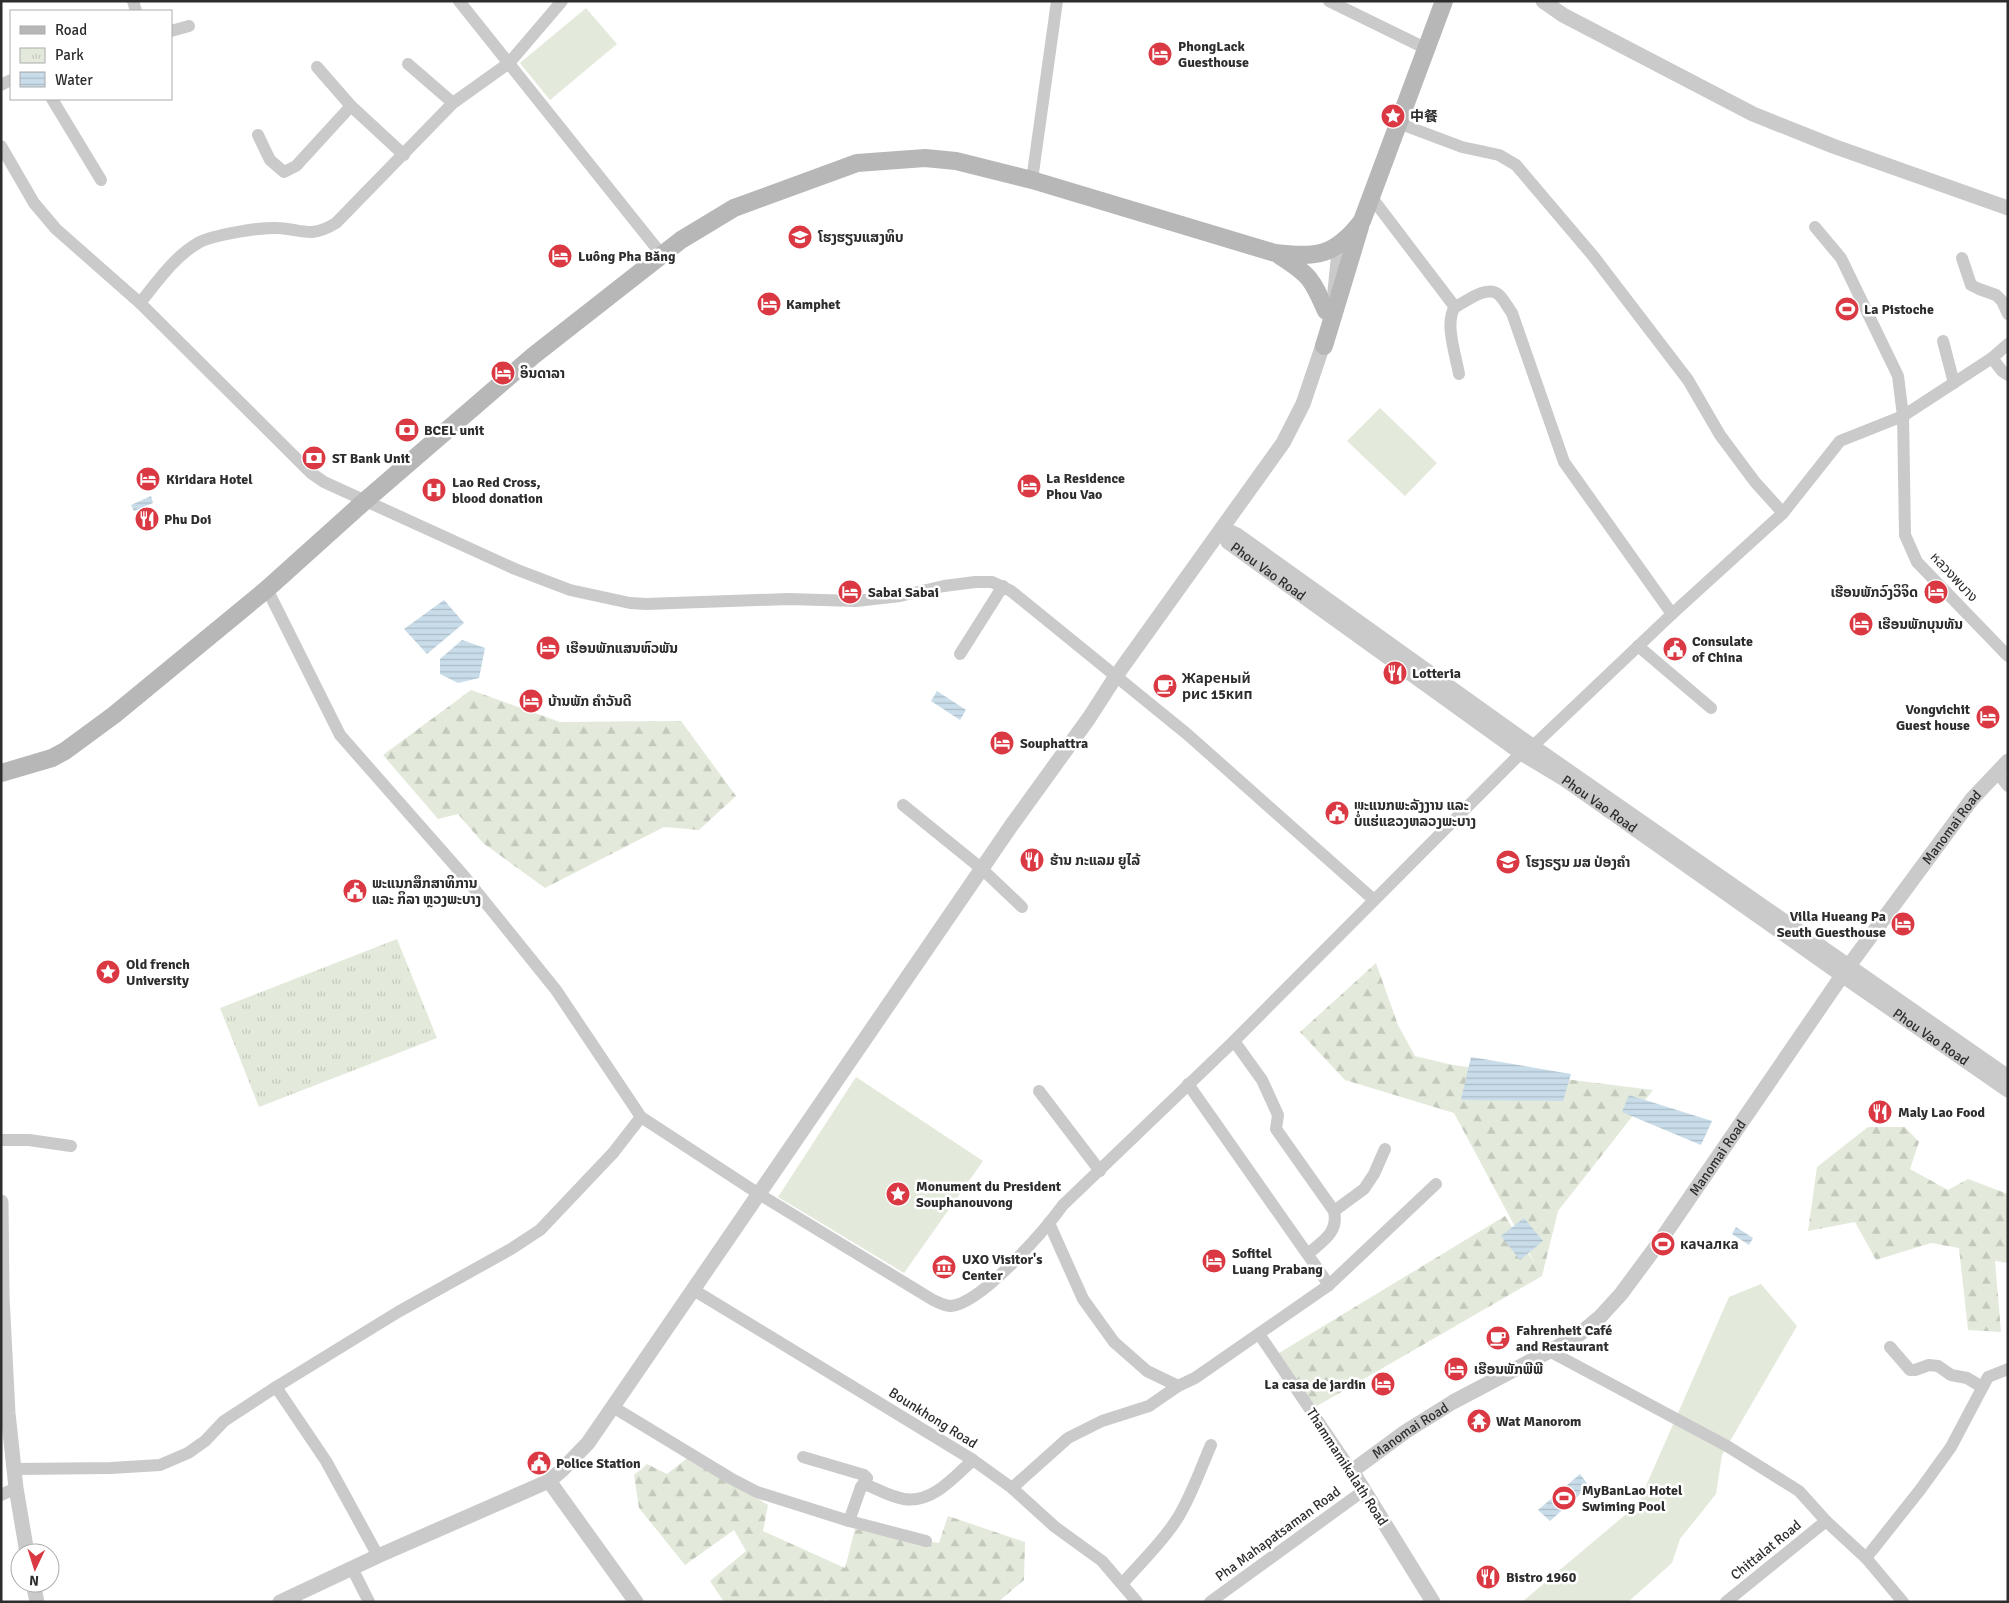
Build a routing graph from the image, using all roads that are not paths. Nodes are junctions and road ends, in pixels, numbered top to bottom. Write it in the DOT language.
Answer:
graph roads {
  1 [pos="459,1"];
  2 [pos="562,1"];
  3 [pos="1057,1"];
  4 [pos="1329,1"];
  5 [pos="1444,1"];
  6 [pos="1543,1"];
  7 [pos="189,26"];
  8 [pos="172,31"];
  9 [pos="1427,48"];
  10 [pos="508,63"];
  11 [pos="408,64"];
  12 [pos="318,67"];
  13 [pos="53,100"];
  14 [pos="453,103"];
  15 [pos="351,106"];
  16 [pos="1398,123"];
  17 [pos="258,135"];
  18 [pos="1,146"];
  19 [pos="404,155"];
  20 [pos="101,180"];
  21 [pos="1032,180"];
  22 [pos="1372,198"];
  23 [pos="2008,208"];
  24 [pos="1362,221"];
  25 [pos="1815,227"];
  26 [pos="1332,249"];
  27 [pos="1275,253"];
  28 [pos="662,255"];
  29 [pos="1962,258"];
  30 [pos="140,303"];
  31 [pos="1455,307"];
  32 [pos="1326,311"];
  33 [pos="2008,314"];
  34 [pos="1943,341"];
  35 [pos="2008,344"];
  36 [pos="1324,346"];
  37 [pos="1992,358"];
  38 [pos="1459,374"];
  39 [pos="2008,375"];
  40 [pos="1954,383"];
  41 [pos="1903,416"];
  42 [pos="366,500"];
  43 [pos="1783,513"];
  44 [pos="1222,528"];
  45 [pos="1003,586"];
  46 [pos="266,589"];
  47 [pos="1672,614"];
  48 [pos="1638,646"];
  49 [pos="960,654"];
  50 [pos="2008,656"];
  51 [pos="1116,676"];
  52 [pos="1711,708"];
  53 [pos="1527,749"];
  54 [pos="2008,761"];
  55 [pos="1997,772"];
  56 [pos="1,773"];
  57 [pos="2008,786"];
  58 [pos="903,805"];
  59 [pos="982,869"];
  60 [pos="1374,900"];
  61 [pos="1022,907"];
  62 [pos="1845,971"];
  63 [pos="1234,1041"];
  64 [pos="2008,1077"];
  65 [pos="1188,1084"];
  66 [pos="2008,1090"];
  67 [pos="1039,1091"];
  68 [pos="641,1117"];
  69 [pos="1,1140"];
  70 [pos="71,1146"];
  71 [pos="1385,1149"];
  72 [pos="1100,1171"];
  73 [pos="1436,1184"];
  74 [pos="759,1194"];
  75 [pos="1,1202"];
  76 [pos="1334,1212"];
  77 [pos="1049,1223"];
  78 [pos="1308,1254"];
  79 [pos="1328,1285"];
  80 [pos="692,1289"];
  81 [pos="1259,1334"];
  82 [pos="1890,1347"];
  83 [pos="1551,1352"];
  84 [pos="2008,1369"];
  85 [pos="1178,1386"];
  86 [pos="276,1387"];
  87 [pos="1982,1387"];
  88 [pos="613,1407"];
  89 [pos="5,1413"];
  90 [pos="1211,1446"];
  91 [pos="803,1457"];
  92 [pos="973,1460"];
  93 [pos="14,1469"];
  94 [pos="1352,1471"];
  95 [pos="549,1480"];
  96 [pos="861,1487"];
  97 [pos="16,1488"];
  98 [pos="1012,1488"];
  99 [pos="1363,1491"];
  100 [pos="1,1495"];
  101 [pos="849,1521"];
  102 [pos="1826,1521"];
  103 [pos="926,1541"];
  104 [pos="25,1543"];
  105 [pos="378,1556"];
  106 [pos="1866,1558"];
  107 [pos="352,1568"];
  108 [pos="1122,1584"];
  109 [pos="280,1602"];
  110 [pos="369,1602"];
  111 [pos="636,1602"];
  112 [pos="1137,1602"];
  113 [pos="1210,1602"];
  114 [pos="1433,1602"];
  115 [pos="1726,1602"];
  116 [pos="1904,1602"];
  1 -- 10 [label="street"];
  2 -- 10 [label="street"];
  3 -- 21 [label="street"];
  4 -- 9 [label="street"];
  5 -- 9 [label="main road"];
  6 -- 23 [label="street"];
  7 -- 8 [label="street"];
  9 -- 16 [label="main road"];
  10 -- 14 [label="street"];
  10 -- 28 [label="street"];
  11 -- 14 [label="street"];
  12 -- 15 [label="street"];
  13 -- 20 [label="street"];
  14 -- 19 [label="street"];
  15 -- 17 [label="street"];
  15 -- 19 [label="street"];
  16 -- 22 [label="main road"];
  16 -- 43 [label="street"];
  18 -- 30 [label="street"];
  19 -- 30 [label="street"];
  21 -- 27 [label="main road"];
  21 -- 28 [label="main road"];
  22 -- 24 [label="main road"];
  22 -- 31 [label="street"];
  24 -- 26 [label="main road"];
  24 -- 36 [label="main road"];
  25 -- 41 [label="street, หลวงพบาง"];
  26 -- 27 [label="main road"];
  26 -- 32 [label="street"];
  26 -- 36 [label="street"];
  27 -- 32 [label="main road"];
  28 -- 42 [label="main road"];
  29 -- 33 [label="street"];
  30 -- 42 [label="street"];
  31 -- 38 [label="street"];
  31 -- 47 [label="street"];
  32 -- 36 [label="street"];
  34 -- 40 [label="street"];
  35 -- 37 [label="street"];
  36 -- 44 [label="street"];
  37 -- 39 [label="street"];
  37 -- 40 [label="street"];
  40 -- 41 [label="street"];
  41 -- 43 [label="street"];
  41 -- 50 [label="street, หลวงพบาง"];
  42 -- 45 [label="street"];
  42 -- 46 [label="main road"];
  43 -- 47 [label="street"];
  44 -- 51 [label="street"];
  44 -- 53 [label="street, Phou Vao Road"];
  45 -- 49 [label="street"];
  45 -- 51 [label="street"];
  46 -- 56 [label="main road"];
  46 -- 68 [label="street"];
  47 -- 48 [label="street"];
  48 -- 52 [label="street"];
  48 -- 53 [label="street"];
  51 -- 59 [label="street"];
  51 -- 60 [label="street"];
  53 -- 60 [label="street"];
  53 -- 62 [label="street, Phou Vao Road"];
  54 -- 55 [label="street, Manomai Road"];
  55 -- 57 [label="street"];
  55 -- 62 [label="street, Manomai Road"];
  58 -- 59 [label="street"];
  59 -- 61 [label="street"];
  59 -- 74 [label="street"];
  60 -- 63 [label="street"];
  62 -- 64 [label="street, Phou Vao Road"];
  62 -- 66 [label="street, Phou Vao Road"];
  62 -- 83 [label="street, Manomai Road"];
  63 -- 65 [label="street"];
  63 -- 76 [label="street"];
  65 -- 72 [label="street"];
  65 -- 78 [label="street"];
  67 -- 72 [label="street"];
  68 -- 74 [label="street"];
  68 -- 86 [label="street"];
  69 -- 70 [label="street"];
  71 -- 76 [label="street"];
  72 -- 77 [label="street"];
  73 -- 79 [label="street"];
  74 -- 77 [label="street"];
  74 -- 80 [label="street"];
  75 -- 89 [label="street"];
  76 -- 78 [label="street"];
  77 -- 85 [label="street"];
  78 -- 79 [label="street"];
  79 -- 81 [label="street"];
  80 -- 88 [label="street"];
  80 -- 92 [label="street, Bounkhong Road"];
  81 -- 85 [label="street"];
  81 -- 94 [label="street, Thammamikalath Road"];
  82 -- 87 [label="street"];
  83 -- 94 [label="street, Manomai Road"];
  83 -- 102 [label="street"];
  84 -- 87 [label="street"];
  85 -- 98 [label="street"];
  86 -- 93 [label="street"];
  86 -- 105 [label="street"];
  87 -- 106 [label="street"];
  88 -- 95 [label="street"];
  88 -- 101 [label="street"];
  89 -- 93 [label="street"];
  90 -- 108 [label="street"];
  91 -- 96 [label="street"];
  92 -- 96 [label="street"];
  92 -- 98 [label="street, Bounkhong Road"];
  93 -- 97 [label="street"];
  94 -- 99 [label="street, Thammamikalath Road"];
  95 -- 105 [label="street"];
  95 -- 111 [label="street"];
  96 -- 101 [label="street"];
  97 -- 100 [label="street"];
  97 -- 104 [label="street"];
  98 -- 108 [label="street, Bounkhong Road"];
  99 -- 113 [label="street, Pha Mahapatsaman Road"];
  99 -- 114 [label="street, Thammamikalath Road"];
  101 -- 103 [label="street"];
  102 -- 106 [label="street"];
  102 -- 115 [label="street, Chittalat Road"];
  105 -- 107 [label="street"];
  106 -- 116 [label="street"];
  107 -- 109 [label="street"];
  107 -- 110 [label="street"];
  108 -- 112 [label="street, Bounkhong Road"];
}
